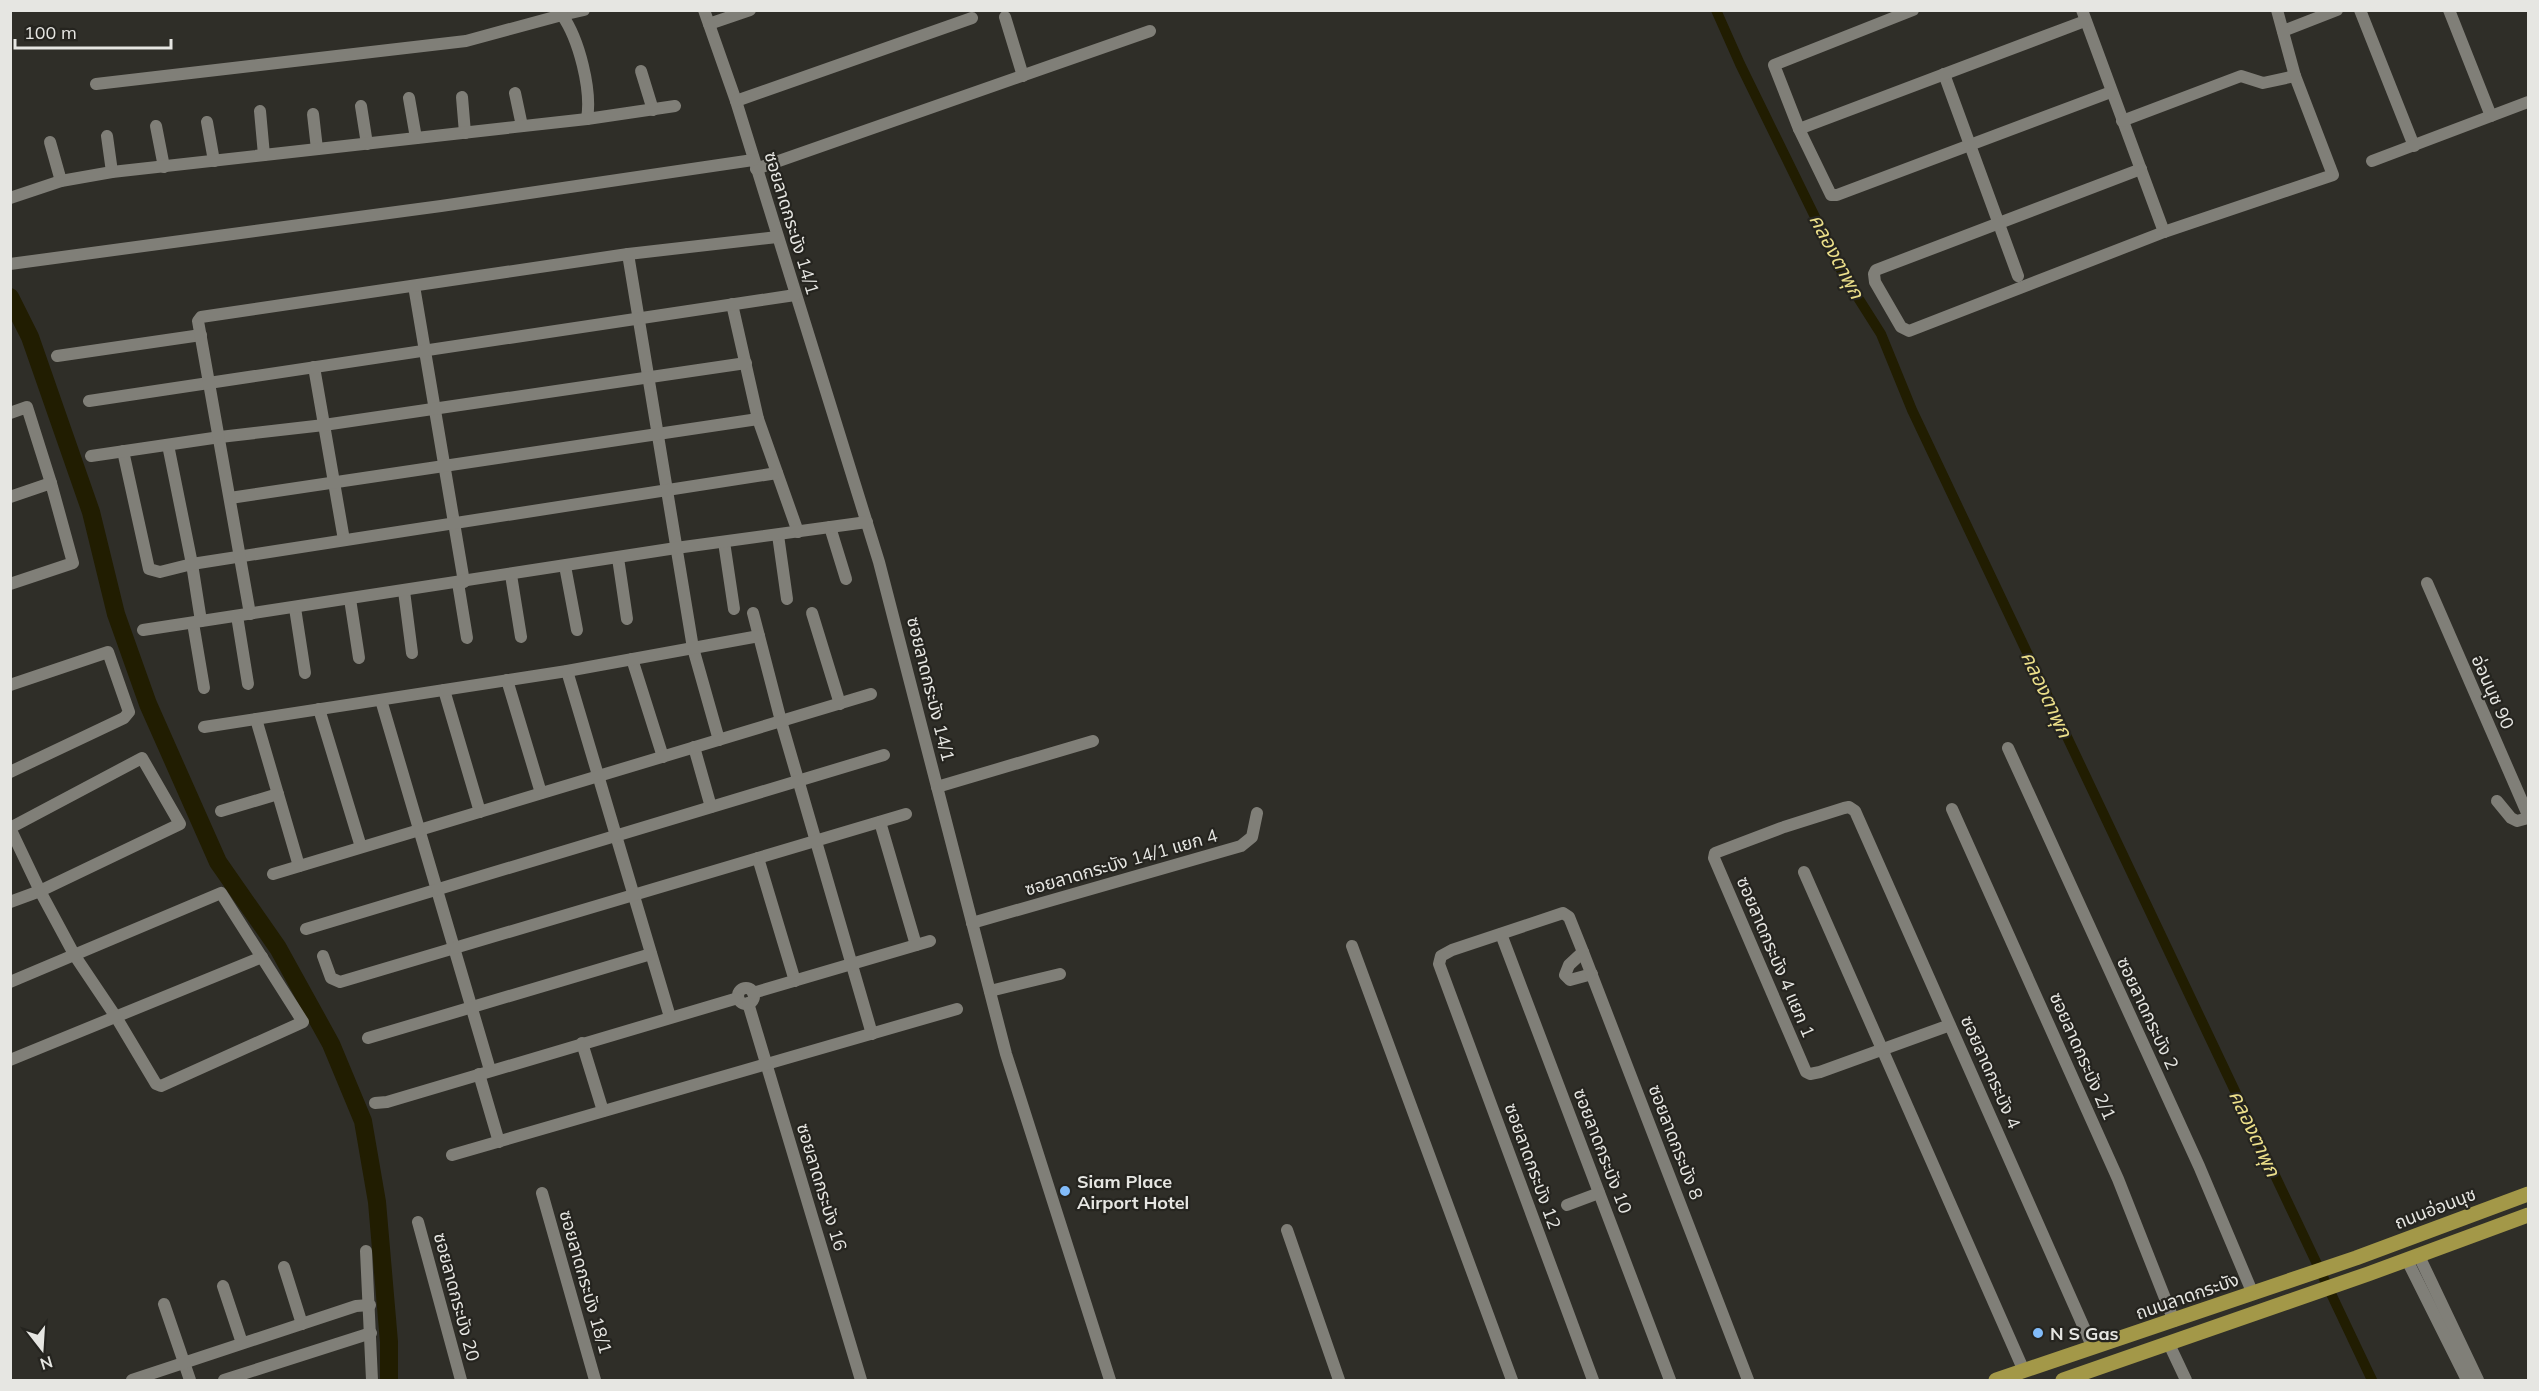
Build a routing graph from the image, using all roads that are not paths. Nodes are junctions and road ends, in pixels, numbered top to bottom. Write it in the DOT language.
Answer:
graph roads {
  1 [pos="584,10"];
  2 [pos="704,10"];
  3 [pos="750,10"];
  4 [pos="1914,10"];
  5 [pos="2277,10"];
  6 [pos="2337,10"];
  7 [pos="2360,10"];
  8 [pos="2449,10"];
  9 [pos="561,13"];
  10 [pos="2084,16"];
  11 [pos="1005,17"];
  12 [pos="972,18"];
  13 [pos="709,24"];
  14 [pos="1150,31"];
  15 [pos="2283,31"];
  16 [pos="641,71"];
  17 [pos="1944,74"];
  18 [pos="1023,76"];
  19 [pos="2295,76"];
  20 [pos="96,84"];
  21 [pos="2111,92"];
  22 [pos="515,93"];
  23 [pos="462,97"];
  24 [pos="409,98"];
  25 [pos="736,101"];
  26 [pos="2529,102"];
  27 [pos="361,106"];
  28 [pos="675,106"];
  29 [pos="653,110"];
  30 [pos="260,111"];
  31 [pos="313,114"];
  32 [pos="2491,116"];
  33 [pos="587,119"];
  34 [pos="2122,121"];
  35 [pos="207,122"];
  36 [pos="156,126"];
  37 [pos="522,126"];
  38 [pos="1799,129"];
  39 [pos="465,133"];
  40 [pos="107,136"];
  41 [pos="416,138"];
  42 [pos="50,142"];
  43 [pos="367,144"];
  44 [pos="1970,145"];
  45 [pos="2414,146"];
  46 [pos="317,149"];
  47 [pos="264,155"];
  48 [pos="214,161"];
  49 [pos="2372,161"];
  50 [pos="755,165"];
  51 [pos="164,167"];
  52 [pos="2141,169"];
  53 [pos="112,172"];
  54 [pos="61,181"];
  55 [pos="12,194"];
  56 [pos="1999,223"];
  57 [pos="2164,232"];
  58 [pos="777,237"];
  59 [pos="628,254"];
  60 [pos="12,264"];
  61 [pos="2018,276"];
  62 [pos="414,286"];
  63 [pos="795,295"];
  64 [pos="732,304"];
  65 [pos="637,317"];
  66 [pos="201,335"];
  67 [pos="425,350"];
  68 [pos="57,356"];
  69 [pos="746,363"];
  70 [pos="314,367"];
  71 [pos="648,376"];
  72 [pos="209,383"];
  73 [pos="88,401"];
  74 [pos="435,409"];
  75 [pos="10,412"];
  76 [pos="758,420"];
  77 [pos="324,425"];
  78 [pos="657,433"];
  79 [pos="220,437"];
  80 [pos="168,445"];
  81 [pos="123,452"];
  82 [pos="91,456"];
  83 [pos="444,466"];
  84 [pos="777,473"];
  85 [pos="334,482"];
  86 [pos="51,483"];
  87 [pos="666,489"];
  88 [pos="10,497"];
  89 [pos="230,498"];
  90 [pos="867,522"];
  91 [pos="454,523"];
  92 [pos="830,527"];
  93 [pos="798,532"];
  94 [pos="778,535"];
  95 [pos="344,540"];
  96 [pos="724,542"];
  97 [pos="676,548"];
  98 [pos="240,557"];
  99 [pos="618,558"];
  100 [pos="192,564"];
  101 [pos="565,566"];
  102 [pos="511,574"];
  103 [pos="846,579"];
  104 [pos="461,583"];
  105 [pos="2427,583"];
  106 [pos="10,584"];
  107 [pos="404,591"];
  108 [pos="787,599"];
  109 [pos="350,600"];
  110 [pos="295,608"];
  111 [pos="734,609"];
  112 [pos="753,613"];
  113 [pos="812,613"];
  114 [pos="243,615"];
  115 [pos="627,619"];
  116 [pos="197,622"];
  117 [pos="143,630"];
  118 [pos="577,630"];
  119 [pos="759,636"];
  120 [pos="521,637"];
  121 [pos="467,638"];
  122 [pos="693,648"];
  123 [pos="412,653"];
  124 [pos="359,658"];
  125 [pos="632,659"];
  126 [pos="567,671"];
  127 [pos="305,673"];
  128 [pos="507,680"];
  129 [pos="248,684"];
  130 [pos="10,685"];
  131 [pos="204,688"];
  132 [pos="444,690"];
  133 [pos="871,694"];
  134 [pos="381,700"];
  135 [pos="840,704"];
  136 [pos="319,709"];
  137 [pos="256,719"];
  138 [pos="781,722"];
  139 [pos="204,727"];
  140 [pos="719,740"];
  141 [pos="1094,741"];
  142 [pos="694,747"];
  143 [pos="2008,748"];
  144 [pos="884,755"];
  145 [pos="663,757"];
  146 [pos="10,772"];
  147 [pos="599,776"];
  148 [pos="798,781"];
  149 [pos="937,787"];
  150 [pos="278,794"];
  151 [pos="541,794"];
  152 [pos="2497,801"];
  153 [pos="711,807"];
  154 [pos="1952,809"];
  155 [pos="220,811"];
  156 [pos="480,812"];
  157 [pos="1855,812"];
  158 [pos="1257,813"];
  159 [pos="906,814"];
  160 [pos="2529,816"];
  161 [pos="880,822"];
  162 [pos="10,828"];
  163 [pos="420,830"];
  164 [pos="616,836"];
  165 [pos="816,841"];
  166 [pos="361,847"];
  167 [pos="758,858"];
  168 [pos="299,866"];
  169 [pos="1804,872"];
  170 [pos="273,874"];
  171 [pos="437,890"];
  172 [pos="40,891"];
  173 [pos="634,895"];
  174 [pos="10,902"];
  175 [pos="972,923"];
  176 [pos="306,929"];
  177 [pos="1501,934"];
  178 [pos="930,941"];
  179 [pos="916,945"];
  180 [pos="1352,946"];
  181 [pos="454,948"];
  182 [pos="1583,952"];
  183 [pos="651,954"];
  184 [pos="75,956"];
  185 [pos="323,956"];
  186 [pos="262,957"];
  187 [pos="851,964"];
  188 [pos="1060,974"];
  189 [pos="1592,974"];
  190 [pos="795,981"];
  191 [pos="10,982"];
  192 [pos="990,991"];
  193 [pos="747,998"];
  194 [pos="472,1007"];
  195 [pos="957,1009"];
  196 [pos="116,1017"];
  197 [pos="670,1017"];
  198 [pos="1950,1025"];
  199 [pos="872,1034"];
  200 [pos="368,1038"];
  201 [pos="582,1043"];
  202 [pos="1884,1049"];
  203 [pos="10,1060"];
  204 [pos="766,1063"];
  205 [pos="484,1072"];
  206 [pos="375,1103"];
  207 [pos="603,1111"];
  208 [pos="499,1142"];
  209 [pos="452,1155"];
  210 [pos="543,1193"];
  211 [pos="1599,1193"];
  212 [pos="2529,1194"];
  213 [pos="1567,1205"];
  214 [pos="2529,1215"];
  215 [pos="418,1222"];
  216 [pos="1287,1230"];
  217 [pos="366,1251"];
  218 [pos="2356,1258"];
  219 [pos="2413,1258"];
  220 [pos="284,1267"];
  221 [pos="223,1286"];
  222 [pos="2260,1291"];
  223 [pos="164,1304"];
  224 [pos="370,1305"];
  225 [pos="2174,1321"];
  226 [pos="302,1324"];
  227 [pos="371,1333"];
  228 [pos="242,1343"];
  229 [pos="2169,1344"];
  230 [pos="2093,1348"];
  231 [pos="184,1362"];
  232 [pos="2024,1371"];
  233 [pos="132,1380"];
  234 [pos="190,1380"];
  235 [pos="224,1380"];
  236 [pos="372,1380"];
  237 [pos="461,1380"];
  238 [pos="595,1380"];
  239 [pos="861,1380"];
  240 [pos="1110,1380"];
  241 [pos="1339,1380"];
  242 [pos="1512,1380"];
  243 [pos="1593,1380"];
  244 [pos="1670,1380"];
  245 [pos="1748,1380"];
  246 [pos="1996,1380"];
  247 [pos="2063,1380"];
  248 [pos="2186,1380"];
  249 [pos="2467,1380"];
  250 [pos="2478,1380"];
  1 -- 9 [label="street"];
  2 -- 13 [label="street, ซอยลาดกระบัง 14/1"];
  3 -- 13 [label="street"];
  4 -- 38 [label="street"];
  5 -- 15 [label="street"];
  6 -- 15 [label="street"];
  7 -- 45 [label="street"];
  8 -- 32 [label="street"];
  9 -- 20 [label="street"];
  9 -- 33 [label="street"];
  10 -- 17 [label="street"];
  10 -- 21 [label="street"];
  11 -- 18 [label="street"];
  12 -- 25 [label="street"];
  13 -- 25 [label="street, ซอยลาดกระบัง 14/1"];
  14 -- 18 [label="street"];
  15 -- 19 [label="street"];
  16 -- 29 [label="street"];
  17 -- 38 [label="street"];
  17 -- 44 [label="street"];
  18 -- 50 [label="street"];
  19 -- 34 [label="street"];
  19 -- 57 [label="street"];
  21 -- 34 [label="street"];
  21 -- 44 [label="street"];
  22 -- 37 [label="street"];
  23 -- 39 [label="street"];
  24 -- 41 [label="street"];
  25 -- 50 [label="street, ซอยลาดกระบัง 14/1"];
  26 -- 32 [label="street"];
  27 -- 43 [label="street"];
  28 -- 29 [label="street"];
  29 -- 33 [label="street"];
  30 -- 47 [label="street"];
  31 -- 46 [label="street"];
  32 -- 45 [label="street"];
  33 -- 37 [label="street"];
  34 -- 52 [label="street"];
  35 -- 48 [label="street"];
  36 -- 51 [label="street"];
  37 -- 39 [label="street"];
  38 -- 44 [label="street"];
  39 -- 41 [label="street"];
  40 -- 53 [label="street"];
  41 -- 43 [label="street"];
  42 -- 54 [label="street"];
  43 -- 46 [label="street"];
  44 -- 56 [label="street"];
  45 -- 49 [label="street"];
  46 -- 47 [label="street"];
  47 -- 48 [label="street"];
  48 -- 51 [label="street"];
  50 -- 58 [label="street, ซอยลาดกระบัง 14/1"];
  50 -- 60 [label="street"];
  51 -- 53 [label="street"];
  52 -- 56 [label="street"];
  52 -- 57 [label="street"];
  53 -- 54 [label="street"];
  54 -- 55 [label="street"];
  56 -- 57 [label="street"];
  56 -- 61 [label="street"];
  58 -- 59 [label="street"];
  58 -- 63 [label="street, ซอยลาดกระบัง 14/1"];
  59 -- 62 [label="street"];
  59 -- 65 [label="street"];
  62 -- 66 [label="street"];
  62 -- 67 [label="street"];
  63 -- 64 [label="street"];
  63 -- 90 [label="street, ซอยลาดกระบัง 14/1"];
  64 -- 65 [label="street"];
  64 -- 69 [label="street"];
  65 -- 67 [label="street"];
  65 -- 71 [label="street"];
  66 -- 68 [label="street"];
  66 -- 72 [label="street"];
  67 -- 70 [label="street"];
  67 -- 74 [label="street"];
  69 -- 71 [label="street"];
  69 -- 76 [label="street"];
  70 -- 72 [label="street"];
  70 -- 77 [label="street"];
  71 -- 74 [label="street"];
  71 -- 78 [label="street"];
  72 -- 73 [label="street"];
  72 -- 79 [label="street"];
  74 -- 77 [label="street"];
  74 -- 83 [label="street"];
  75 -- 86 [label="street"];
  76 -- 78 [label="street"];
  76 -- 84 [label="street"];
  77 -- 79 [label="street"];
  77 -- 85 [label="street"];
  78 -- 83 [label="street"];
  78 -- 87 [label="street"];
  79 -- 80 [label="street"];
  79 -- 89 [label="street"];
  80 -- 81 [label="street"];
  80 -- 100 [label="street"];
  81 -- 82 [label="street"];
  81 -- 100 [label="street"];
  83 -- 85 [label="street"];
  83 -- 91 [label="street"];
  84 -- 87 [label="street"];
  84 -- 93 [label="street"];
  85 -- 89 [label="street"];
  85 -- 95 [label="street"];
  86 -- 88 [label="street"];
  86 -- 106 [label="street"];
  87 -- 91 [label="street"];
  87 -- 97 [label="street"];
  89 -- 98 [label="street"];
  90 -- 92 [label="street"];
  90 -- 149 [label="street, ซอยลาดกระบัง 14/1"];
  91 -- 95 [label="street"];
  91 -- 104 [label="street"];
  92 -- 93 [label="street"];
  92 -- 103 [label="street"];
  93 -- 94 [label="street"];
  94 -- 96 [label="street"];
  94 -- 108 [label="street"];
  95 -- 98 [label="street"];
  96 -- 97 [label="street"];
  96 -- 111 [label="street"];
  97 -- 99 [label="street"];
  97 -- 122 [label="street"];
  98 -- 100 [label="street"];
  98 -- 114 [label="street"];
  99 -- 101 [label="street"];
  99 -- 115 [label="street"];
  100 -- 116 [label="street"];
  101 -- 102 [label="street"];
  101 -- 118 [label="street"];
  102 -- 104 [label="street"];
  102 -- 120 [label="street"];
  104 -- 107 [label="street"];
  104 -- 121 [label="street"];
  105 -- 160 [label="street, อ่อนนุช 90"];
  107 -- 109 [label="street"];
  107 -- 123 [label="street"];
  109 -- 110 [label="street"];
  109 -- 124 [label="street"];
  110 -- 114 [label="street"];
  110 -- 127 [label="street"];
  112 -- 119 [label="street"];
  113 -- 135 [label="street"];
  114 -- 116 [label="street"];
  114 -- 129 [label="street"];
  116 -- 117 [label="street"];
  116 -- 131 [label="street"];
  119 -- 122 [label="street"];
  119 -- 138 [label="street"];
  122 -- 125 [label="street"];
  122 -- 140 [label="street"];
  125 -- 126 [label="street"];
  125 -- 145 [label="street"];
  126 -- 128 [label="street"];
  126 -- 147 [label="street"];
  128 -- 132 [label="street"];
  128 -- 151 [label="street"];
  130 -- 146 [label="street"];
  132 -- 134 [label="street"];
  132 -- 156 [label="street"];
  133 -- 135 [label="street"];
  134 -- 136 [label="street"];
  134 -- 163 [label="street"];
  135 -- 138 [label="street"];
  136 -- 137 [label="street"];
  136 -- 166 [label="street"];
  137 -- 139 [label="street"];
  137 -- 150 [label="street"];
  138 -- 140 [label="street"];
  138 -- 148 [label="street"];
  140 -- 142 [label="street"];
  141 -- 149 [label="street"];
  142 -- 145 [label="street"];
  142 -- 153 [label="street"];
  143 -- 222 [label="street, ซอยลาดกระบัง 2"];
  144 -- 148 [label="street"];
  145 -- 147 [label="street"];
  147 -- 151 [label="street"];
  147 -- 164 [label="street"];
  148 -- 153 [label="street"];
  148 -- 165 [label="street"];
  149 -- 175 [label="street, ซอยลาดกระบัง 14/1"];
  150 -- 155 [label="street"];
  150 -- 168 [label="street"];
  151 -- 156 [label="street"];
  152 -- 160 [label="street"];
  153 -- 164 [label="street"];
  154 -- 225 [label="street, ซอยลาดกระบัง 2/1"];
  156 -- 163 [label="street"];
  157 -- 198 [label="street, ซอยลาดกระบัง 4"];
  157 -- 202 [label="street, ซอยลาดกระบัง 4 แยก 1"];
  158 -- 175 [label="street, ซอยลาดกระบัง 14/1 แยก 4"];
  159 -- 161 [label="street"];
  161 -- 165 [label="street"];
  161 -- 179 [label="street"];
  162 -- 172 [label="street"];
  162 -- 172 [label="street"];
  163 -- 166 [label="street"];
  163 -- 171 [label="street"];
  164 -- 171 [label="street"];
  164 -- 173 [label="street"];
  165 -- 167 [label="street"];
  165 -- 187 [label="street"];
  166 -- 168 [label="street"];
  167 -- 173 [label="street"];
  167 -- 190 [label="street"];
  168 -- 170 [label="street"];
  169 -- 202 [label="street"];
  171 -- 176 [label="street"];
  171 -- 181 [label="street"];
  172 -- 174 [label="street"];
  172 -- 184 [label="street"];
  173 -- 181 [label="street"];
  173 -- 183 [label="street"];
  175 -- 192 [label="street, ซอยลาดกระบัง 14/1"];
  177 -- 182 [label="street, ซอยลาดกระบัง 8"];
  177 -- 211 [label="street, ซอยลาดกระบัง 10"];
  177 -- 243 [label="street, ซอยลาดกระบัง 12"];
  178 -- 179 [label="street"];
  179 -- 187 [label="street"];
  180 -- 242 [label="street"];
  181 -- 185 [label="street"];
  181 -- 194 [label="street"];
  182 -- 189 [label="street, ซอยลาดกระบัง 8"];
  182 -- 189 [label="street"];
  183 -- 194 [label="street"];
  183 -- 197 [label="street"];
  184 -- 186 [label="street"];
  184 -- 191 [label="street"];
  184 -- 196 [label="street"];
  186 -- 196 [label="street"];
  186 -- 196 [label="street"];
  187 -- 190 [label="street"];
  187 -- 199 [label="street"];
  188 -- 192 [label="street"];
  189 -- 245 [label="street, ซอยลาดกระบัง 8"];
  190 -- 193 [label="street"];
  192 -- 240 [label="street, ซอยลาดกระบัง 14/1"];
  193 -- 197 [label="street"];
  193 -- 204 [label="street, ซอยลาดกระบัง 16"];
  194 -- 200 [label="street"];
  194 -- 205 [label="street"];
  195 -- 199 [label="street"];
  196 -- 203 [label="street"];
  197 -- 201 [label="street"];
  198 -- 202 [label="street, ซอยลาดกระบัง 4 แยก 1"];
  198 -- 230 [label="street, ซอยลาดกระบัง 4"];
  199 -- 204 [label="street"];
  201 -- 205 [label="street"];
  201 -- 207 [label="street"];
  202 -- 232 [label="street"];
  204 -- 207 [label="street"];
  204 -- 239 [label="street, ซอยลาดกระบัง 16"];
  205 -- 206 [label="street"];
  205 -- 208 [label="street"];
  207 -- 208 [label="street"];
  208 -- 209 [label="street"];
  210 -- 238 [label="street, ซอยลาดกระบัง 18/1"];
  211 -- 213 [label="street"];
  211 -- 244 [label="street, ซอยลาดกระบัง 10"];
  212 -- 218 [label="main road, ถนนอ่อนนุช"];
  214 -- 219 [label="main road"];
  215 -- 237 [label="street, ซอยลาดกระบัง 20"];
  216 -- 241 [label="street"];
  217 -- 224 [label="street"];
  218 -- 222 [label="main road, ถนนลาดกระบัง"];
  219 -- 229 [label="main road"];
  219 -- 249 [label="street"];
  219 -- 250 [label="street"];
  220 -- 226 [label="street"];
  221 -- 228 [label="street"];
  222 -- 225 [label="main road, ถนนลาดกระบัง"];
  223 -- 231 [label="street"];
  224 -- 226 [label="street"];
  224 -- 227 [label="street"];
  225 -- 230 [label="main road, ถนนลาดกระบัง"];
  226 -- 228 [label="street"];
  227 -- 235 [label="street"];
  227 -- 236 [label="street"];
  228 -- 231 [label="street"];
  229 -- 247 [label="main road"];
  229 -- 248 [label="street"];
  230 -- 232 [label="main road, ถนนลาดกระบัง"];
  231 -- 233 [label="street"];
  231 -- 234 [label="street"];
  232 -- 246 [label="main road, ถนนลาดกระบัง"];
}
